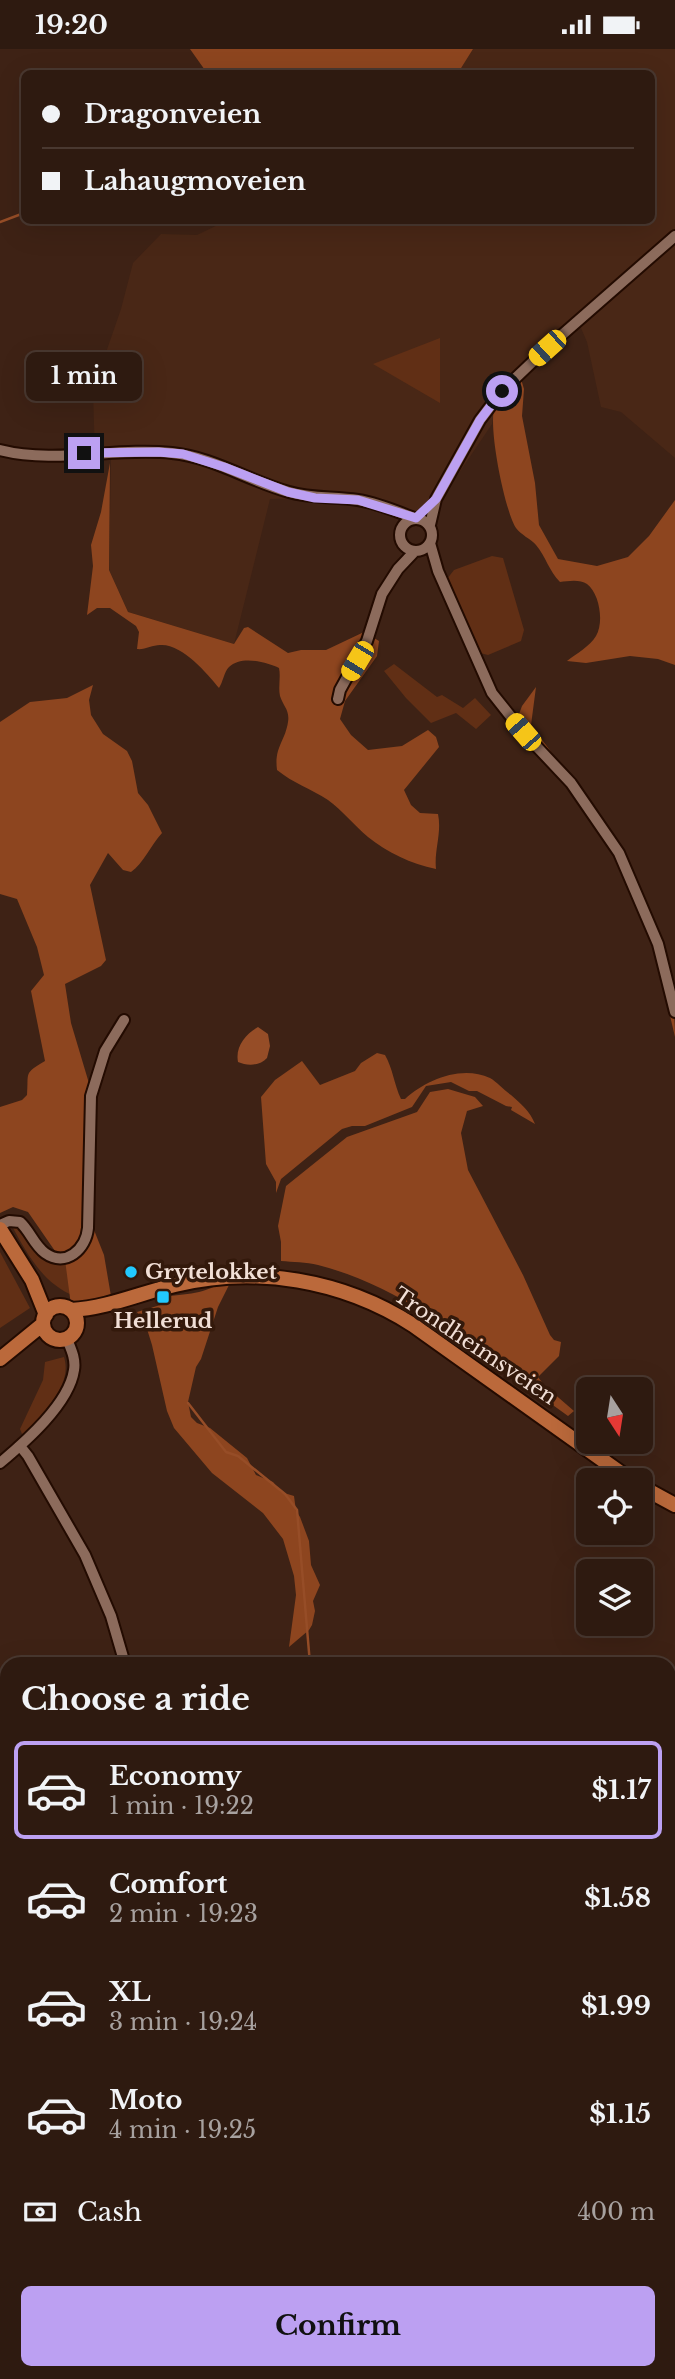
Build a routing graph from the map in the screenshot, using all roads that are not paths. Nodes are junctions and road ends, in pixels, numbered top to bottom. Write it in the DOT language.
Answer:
graph roads {
  1 [pos="675,236"];
  2 [pos="0,450"];
  3 [pos="436,499"];
  4 [pos="382,507"];
  5 [pos="415,518"];
  6 [pos="430,525"];
  7 [pos="401,528"];
  8 [pos="430,543"];
  9 [pos="403,544"];
  10 [pos="417,551"];
  11 [pos="398,569"];
  12 [pos="438,571"];
  13 [pos="338,699"];
  14 [pos="675,1012"];
  15 [pos="124,1020"];
  16 [pos="0,1227"];
  17 [pos="32,1280"];
  18 [pos="114,1304"];
  19 [pos="66,1308"];
  20 [pos="46,1325"];
  21 [pos="77,1325"];
  22 [pos="67,1339"];
  23 [pos="5,1356"];
  24 [pos="20,1446"];
  25 [pos="0,1463"];
  26 [pos="614,1468"];
  27 [pos="653,1493"];
  28 [pos="675,1505"];
  29 [pos="123,1657"];
  1 -- 3 [label="street"];
  2 -- 4 [label="street"];
  3 -- 5 [label="street"];
  3 -- 6 [label="street"];
  4 -- 5 [label="street"];
  4 -- 7 [label="street"];
  5 -- 6 [label="street"];
  5 -- 7 [label="street"];
  6 -- 8 [label="street"];
  7 -- 9 [label="street"];
  8 -- 10 [label="street"];
  8 -- 12 [label="street"];
  9 -- 10 [label="street"];
  9 -- 11 [label="street"];
  10 -- 11 [label="street"];
  10 -- 12 [label="street"];
  11 -- 13 [label="street"];
  12 -- 14 [label="street"];
  15 -- 16 [label="street"];
  16 -- 17 [label="main road"];
  17 -- 19 [label="main road"];
  17 -- 20 [label="main road"];
  18 -- 19 [label="main road, Trondheimsveien"];
  18 -- 21 [label="main road, Trondheimsveien"];
  18 -- 26 [label="main road, Trondheimsveien"];
  19 -- 20 [label="main road"];
  19 -- 21 [label="main road"];
  20 -- 22 [label="main road"];
  20 -- 23 [label="main road"];
  21 -- 22 [label="main road"];
  22 -- 24 [label="street"];
  24 -- 25 [label="street"];
  24 -- 29 [label="street"];
  27 -- 28 [label="main road"];
}
